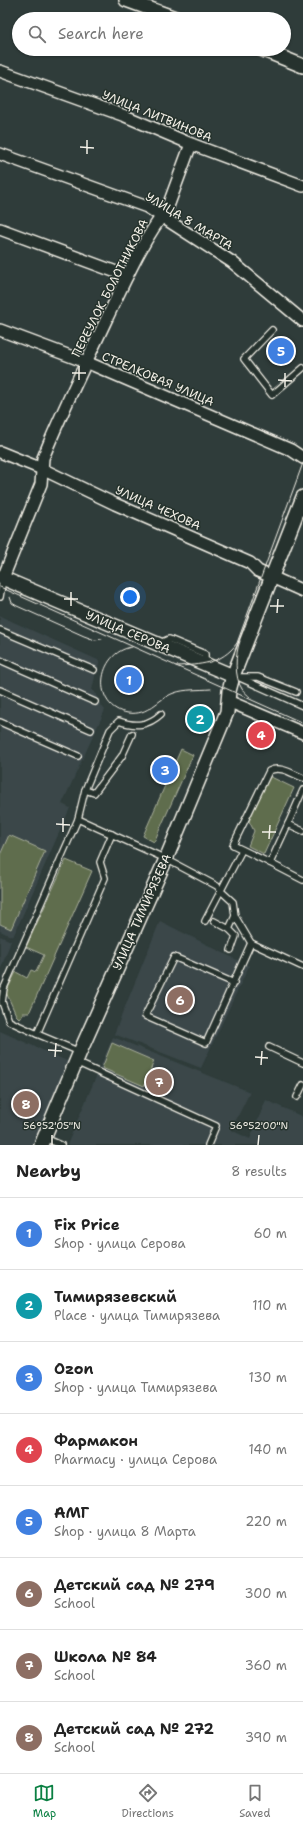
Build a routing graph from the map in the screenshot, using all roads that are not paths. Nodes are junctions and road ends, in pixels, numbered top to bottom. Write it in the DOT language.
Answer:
graph roads {
  1 [pos="126,0"];
  2 [pos="159,12"];
  3 [pos="278,56"];
  4 [pos="303,66"];
  5 [pos="0,72"];
  6 [pos="191,144"];
  7 [pos="0,154"];
  8 [pos="303,186"];
  9 [pos="160,218"];
  10 [pos="0,228"];
  11 [pos="127,276"];
  12 [pos="303,321"];
  13 [pos="0,330"];
  14 [pos="272,330"];
  15 [pos="86,362"];
  16 [pos="303,368"];
  17 [pos="0,452"];
  18 [pos="303,458"];
  19 [pos="42,469"];
  20 [pos="303,496"];
  21 [pos="272,577"];
  22 [pos="2,578"];
  23 [pos="303,591"];
  24 [pos="0,597"];
  25 [pos="0,630"];
  26 [pos="0,660"];
  27 [pos="94,670"];
  28 [pos="236,677"];
  29 [pos="0,690"];
  30 [pos="296,692"];
  31 [pos="228,701"];
  32 [pos="94,702"];
  33 [pos="303,706"];
  34 [pos="161,714"];
  35 [pos="0,722"];
  36 [pos="91,730"];
  37 [pos="303,733"];
  38 [pos="132,734"];
  39 [pos="78,756"];
  40 [pos="303,778"];
  41 [pos="85,790"];
  42 [pos="303,790"];
  43 [pos="78,818"];
  44 [pos="288,824"];
  45 [pos="303,831"];
  46 [pos="112,834"];
  47 [pos="242,850"];
  48 [pos="166,859"];
  49 [pos="270,863"];
  50 [pos="303,880"];
  51 [pos="221,891"];
  52 [pos="235,916"];
  53 [pos="205,921"];
  54 [pos="214,921"];
  55 [pos="229,929"];
  56 [pos="251,943"];
  57 [pos="231,950"];
  58 [pos="303,967"];
  59 [pos="234,983"];
  60 [pos="37,1034"];
  61 [pos="269,1047"];
  62 [pos="78,1056"];
  63 [pos="303,1062"];
  64 [pos="303,1085"];
  65 [pos="297,1097"];
  66 [pos="42,1141"];
  67 [pos="61,1145"];
  68 [pos="208,1145"];
  1 -- 2 [label="street"];
  3 -- 4 [label="street"];
  5 -- 6 [label="street, УЛИЦА ЛИТВИНОВА"];
  6 -- 8 [label="street, УЛИЦА ЛИТВИНОВА"];
  6 -- 9 [label="street, ПЕРЕУЛОК БОЛОТНИКОВА"];
  7 -- 9 [label="street, УЛИЦА 8 МАРТА"];
  9 -- 11 [label="street, ПЕРЕУЛОК БОЛОТНИКОВА"];
  9 -- 12 [label="street, УЛИЦА 8 МАРТА"];
  10 -- 11 [label="street"];
  11 -- 15 [label="street, ПЕРЕУЛОК БОЛОТНИКОВА"];
  13 -- 15 [label="street, СТРЕЛКОВАЯ УЛИЦА"];
  14 -- 16 [label="lane"];
  15 -- 18 [label="street, СТРЕЛКОВАЯ УЛИЦА"];
  15 -- 19 [label="street, ПЕРЕУЛОК БОЛОТНИКОВА"];
  17 -- 19 [label="street, УЛИЦА ЧЕХОВА"];
  19 -- 21 [label="street, УЛИЦА ЧЕХОВА"];
  19 -- 22 [label="street, ПЕРЕУЛОК БОЛОТНИКОВА"];
  20 -- 21 [label="street, УЛИЦА ТИМИРЯЗЕВА"];
  21 -- 23 [label="street, УЛИЦА ЧЕХОВА"];
  21 -- 28 [label="street, УЛИЦА ТИМИРЯЗЕВА"];
  22 -- 24 [label="lane"];
  22 -- 28 [label="street, УЛИЦА СЕРОВА"];
  25 -- 27 [label="lane"];
  26 -- 32 [label="lane"];
  28 -- 30 [label="lane"];
  28 -- 31 [label="street, УЛИЦА ТИМИРЯЗЕВА"];
  28 -- 33 [label="lane"];
  29 -- 36 [label="lane"];
  31 -- 37 [label="street"];
  31 -- 48 [label="street, УЛИЦА ТИМИРЯЗЕВА"];
  34 -- 41 [label="lane"];
  35 -- 39 [label="lane"];
  38 -- 41 [label="lane"];
  40 -- 47 [label="lane"];
  41 -- 43 [label="lane"];
  42 -- 44 [label="lane"];
  43 -- 46 [label="lane"];
  43 -- 60 [label="lane"];
  44 -- 45 [label="lane"];
  44 -- 49 [label="lane"];
  46 -- 48 [label="lane"];
  46 -- 60 [label="lane"];
  47 -- 49 [label="lane"];
  47 -- 51 [label="lane"];
  48 -- 51 [label="lane"];
  48 -- 62 [label="street, УЛИЦА ТИМИРЯЗЕВА"];
  49 -- 50 [label="lane"];
  51 -- 52 [label="lane"];
  51 -- 53 [label="lane"];
  52 -- 55 [label="lane"];
  52 -- 56 [label="lane"];
  54 -- 55 [label="lane"];
  55 -- 57 [label="lane"];
  56 -- 58 [label="lane"];
  56 -- 59 [label="lane"];
  59 -- 59 [label="lane"];
  60 -- 62 [label="lane"];
  61 -- 63 [label="lane"];
  62 -- 66 [label="street, УЛИЦА ТИМИРЯЗЕВА"];
  62 -- 68 [label="lane"];
  64 -- 65 [label="lane"];
  66 -- 67 [label="lane"];
}
